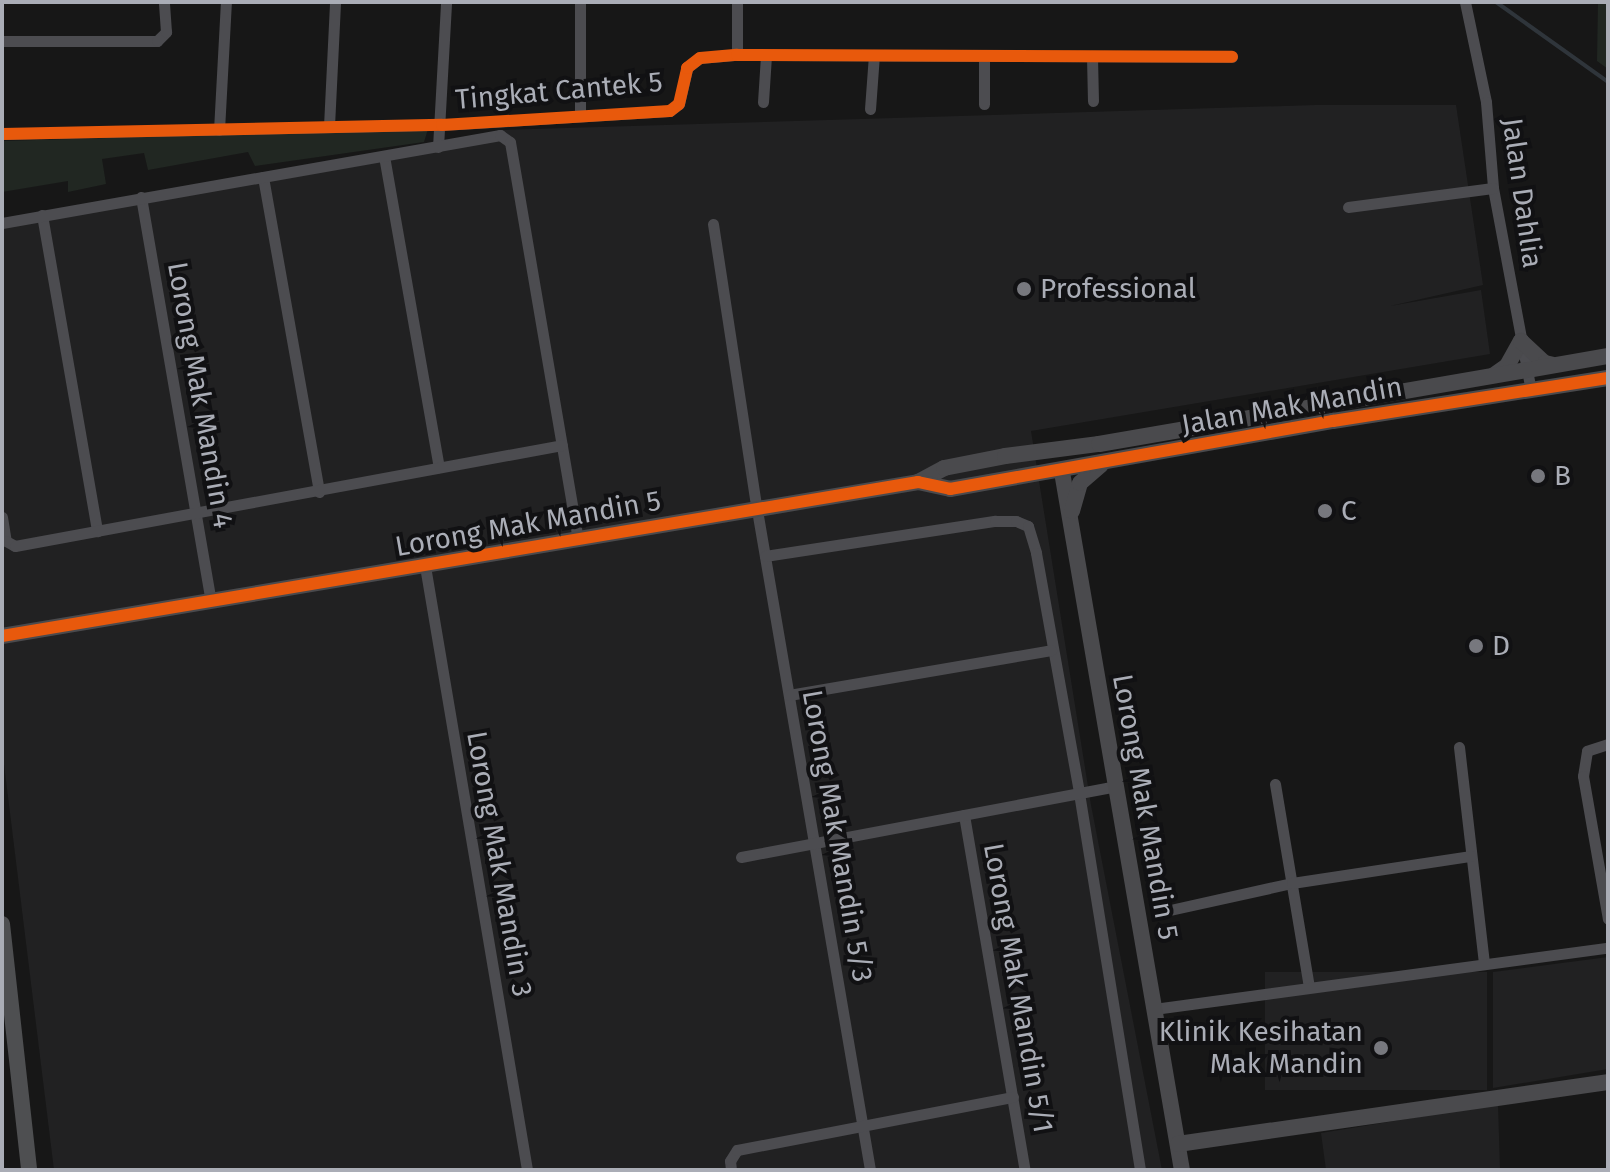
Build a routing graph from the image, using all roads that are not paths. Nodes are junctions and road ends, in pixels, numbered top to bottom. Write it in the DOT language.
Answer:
graph roads {
  1 [pos="164,2"];
  2 [pos="226,2"];
  3 [pos="335,2"];
  4 [pos="446,2"];
  5 [pos="580,2"];
  6 [pos="737,2"];
  7 [pos="1465,2"];
  8 [pos="2,41"];
  9 [pos="737,55"];
  10 [pos="766,55"];
  11 [pos="874,55"];
  12 [pos="984,56"];
  13 [pos="1092,57"];
  14 [pos="1232,57"];
  15 [pos="1093,101"];
  16 [pos="763,102"];
  17 [pos="984,104"];
  18 [pos="870,109"];
  19 [pos="580,116"];
  20 [pos="442,125"];
  21 [pos="329,126"];
  22 [pos="219,130"];
  23 [pos="2,134"];
  24 [pos="438,147"];
  25 [pos="384,156"];
  26 [pos="263,177"];
  27 [pos="1493,188"];
  28 [pos="141,197"];
  29 [pos="1348,207"];
  30 [pos="42,215"];
  31 [pos="2,223"];
  32 [pos="713,224"];
  33 [pos="1521,341"];
  34 [pos="1608,356"];
  35 [pos="1554,365"];
  36 [pos="1527,370"];
  37 [pos="1492,376"];
  38 [pos="1608,378"];
  39 [pos="1531,391"];
  40 [pos="1099,444"];
  41 [pos="562,445"];
  42 [pos="1021,454"];
  43 [pos="1105,462"];
  44 [pos="439,467"];
  45 [pos="1062,472"];
  46 [pos="1026,477"];
  47 [pos="918,482"];
  48 [pos="319,492"];
  49 [pos="757,510"];
  50 [pos="196,514"];
  51 [pos="2,517"];
  52 [pos="97,531"];
  53 [pos="1072,535"];
  54 [pos="578,540"];
  55 [pos="765,556"];
  56 [pos="425,566"];
  57 [pos="211,601"];
  58 [pos="2,636"];
  59 [pos="1051,650"];
  60 [pos="789,695"];
  61 [pos="1608,744"];
  62 [pos="1459,747"];
  63 [pos="1275,784"];
  64 [pos="1115,786"];
  65 [pos="1079,793"];
  66 [pos="964,815"];
  67 [pos="815,843"];
  68 [pos="1471,856"];
  69 [pos="741,857"];
  70 [pos="1604,876"];
  71 [pos="1292,883"];
  72 [pos="1161,912"];
  73 [pos="1608,919"];
  74 [pos="2,924"];
  75 [pos="2,930"];
  76 [pos="1608,948"];
  77 [pos="1484,963"];
  78 [pos="1309,987"];
  79 [pos="1154,1009"];
  80 [pos="1608,1082"];
  81 [pos="1013,1097"];
  82 [pos="862,1124"];
  83 [pos="1178,1144"];
  84 [pos="29,1170"];
  85 [pos="527,1170"];
  86 [pos="731,1170"];
  87 [pos="870,1170"];
  88 [pos="1025,1170"];
  89 [pos="1140,1170"];
  90 [pos="1182,1170"];
  1 -- 8 [label="street"];
  2 -- 22 [label="street"];
  3 -- 21 [label="street"];
  4 -- 20 [label="street"];
  5 -- 19 [label="street"];
  6 -- 9 [label="street"];
  7 -- 27 [label="street, Jalan Dahlia"];
  9 -- 10 [label="street, Tingkat Cantek 5"];
  9 -- 19 [label="street, Tingkat Cantek 5"];
  10 -- 11 [label="street, Tingkat Cantek 5"];
  10 -- 16 [label="street"];
  11 -- 12 [label="street, Tingkat Cantek 5"];
  11 -- 18 [label="street"];
  12 -- 13 [label="street, Tingkat Cantek 5"];
  12 -- 17 [label="street"];
  13 -- 14 [label="street, Tingkat Cantek 5"];
  13 -- 15 [label="street"];
  19 -- 20 [label="street, Tingkat Cantek 5"];
  20 -- 21 [label="street, Tingkat Cantek 5"];
  20 -- 24 [label="street"];
  21 -- 22 [label="street, Tingkat Cantek 5"];
  22 -- 23 [label="street, Tingkat Cantek 5"];
  24 -- 25 [label="street"];
  24 -- 41 [label="street"];
  25 -- 26 [label="street"];
  25 -- 44 [label="street"];
  26 -- 28 [label="street"];
  26 -- 48 [label="street"];
  27 -- 29 [label="street"];
  27 -- 33 [label="street, Jalan Dahlia"];
  28 -- 30 [label="street"];
  28 -- 50 [label="street, Lorong Mak Mandin 4"];
  30 -- 31 [label="street"];
  30 -- 52 [label="street"];
  32 -- 49 [label="street"];
  33 -- 35 [label="street"];
  33 -- 36 [label="street, Jalan Dahlia"];
  33 -- 37 [label="street"];
  34 -- 35 [label="street, Jalan Mak Mandin"];
  35 -- 36 [label="street, Jalan Mak Mandin"];
  36 -- 37 [label="street, Jalan Mak Mandin"];
  36 -- 39 [label="street, Jalan Dahlia"];
  37 -- 40 [label="street, Jalan Mak Mandin"];
  38 -- 39 [label="street, Jalan Mak Mandin"];
  39 -- 43 [label="street, Jalan Mak Mandin"];
  40 -- 42 [label="street, Jalan Mak Mandin"];
  40 -- 45 [label="street"];
  41 -- 44 [label="street"];
  41 -- 54 [label="street"];
  42 -- 45 [label="street"];
  42 -- 47 [label="street, Jalan Mak Mandin"];
  43 -- 45 [label="street, Jalan Mak Mandin"];
  43 -- 53 [label="street"];
  44 -- 48 [label="street"];
  45 -- 46 [label="street, Lorong Mak Mandin 5"];
  45 -- 53 [label="street, Lorong Mak Mandin 5"];
  46 -- 47 [label="street, Lorong Mak Mandin 5"];
  46 -- 53 [label="street"];
  47 -- 49 [label="street, Lorong Mak Mandin 5"];
  48 -- 50 [label="street"];
  49 -- 54 [label="street, Lorong Mak Mandin 5"];
  49 -- 55 [label="street, Lorong Mak Mandin 5/3"];
  50 -- 52 [label="street"];
  50 -- 57 [label="street, Lorong Mak Mandin 4"];
  51 -- 52 [label="street"];
  53 -- 64 [label="street, Lorong Mak Mandin 5"];
  54 -- 56 [label="street, Lorong Mak Mandin 5"];
  55 -- 59 [label="street"];
  55 -- 60 [label="street, Lorong Mak Mandin 5/3"];
  56 -- 57 [label="street, Lorong Mak Mandin 5"];
  56 -- 85 [label="street, Lorong Mak Mandin 3"];
  57 -- 58 [label="street, Lorong Mak Mandin 5"];
  59 -- 60 [label="street"];
  59 -- 65 [label="street"];
  60 -- 67 [label="street, Lorong Mak Mandin 5/3"];
  61 -- 70 [label="street"];
  62 -- 68 [label="street"];
  63 -- 71 [label="street"];
  64 -- 65 [label="street"];
  64 -- 79 [label="street, Lorong Mak Mandin 5"];
  65 -- 66 [label="street"];
  65 -- 89 [label="street"];
  66 -- 67 [label="street"];
  66 -- 81 [label="street, Lorong Mak Mandin 5/1"];
  67 -- 69 [label="street"];
  67 -- 82 [label="street, Lorong Mak Mandin 5/3"];
  68 -- 71 [label="street"];
  68 -- 77 [label="street"];
  70 -- 73 [label="street"];
  71 -- 72 [label="street"];
  71 -- 78 [label="street"];
  74 -- 75 [label="main road"];
  75 -- 84 [label="main road"];
  76 -- 77 [label="street"];
  77 -- 78 [label="street"];
  78 -- 79 [label="street"];
  79 -- 83 [label="street, Lorong Mak Mandin 5"];
  80 -- 83 [label="street"];
  81 -- 82 [label="street"];
  81 -- 88 [label="street, Lorong Mak Mandin 5/1"];
  82 -- 86 [label="street"];
  82 -- 87 [label="street, Lorong Mak Mandin 5/3"];
  83 -- 90 [label="street, Lorong Mak Mandin 5"];
}
